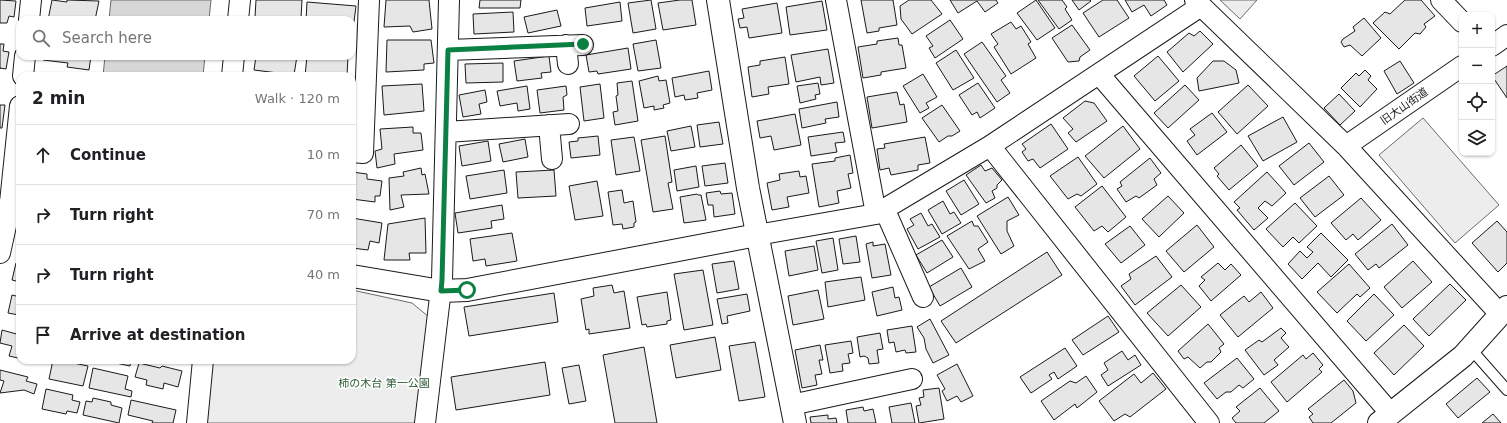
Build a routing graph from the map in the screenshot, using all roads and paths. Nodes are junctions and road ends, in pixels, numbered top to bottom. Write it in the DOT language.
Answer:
graph roads {
  1 [pos="31,0"];
  2 [pos="240,0"];
  3 [pos="369,0"];
  4 [pos="449,0"];
  5 [pos="718,0"];
  6 [pos="836,0"];
  7 [pos="1441,0"];
  8 [pos="1198,3"];
  9 [pos="29,16"];
  10 [pos="238,16"];
  11 [pos="1459,19"];
  12 [pos="1507,35"];
  13 [pos="1495,44"];
  14 [pos="448,50"];
  15 [pos="573,51"];
  16 [pos="25,60"];
  17 [pos="234,60"];
  18 [pos="1459,68"];
  19 [pos="23,72"];
  20 [pos="232,72"];
  21 [pos="1099,74"];
  22 [pos="569,124"];
  23 [pos="549,125"];
  24 [pos="446,132"];
  25 [pos="990,146"];
  26 [pos="1346,146"];
  27 [pos="16,148"];
  28 [pos="356,152"];
  29 [pos="552,159"];
  30 [pos="880,211"];
  31 [pos="10,212"];
  32 [pos="757,236"];
  33 [pos="0,254"];
  34 [pos="356,277"];
  35 [pos="441,291"];
  36 [pos="923,297"];
  37 [pos="1503,311"];
  38 [pos="1470,348"];
  39 [pos="203,364"];
  40 [pos="912,379"];
  41 [pos="1507,390"];
  42 [pos="793,414"];
  43 [pos="1385,418"];
  44 [pos="197,423"];
  45 [pos="425,423"];
  46 [pos="1209,423"];
  1 -- 9 [label="street"];
  2 -- 10 [label="street"];
  3 -- 28 [label="street"];
  4 -- 14 [label="street"];
  5 -- 32 [label="street"];
  6 -- 30 [label="street"];
  7 -- 11 [label="street"];
  8 -- 21 [label="street"];
  8 -- 26 [label="street"];
  12 -- 13 [label="street"];
  14 -- 15 [label="street"];
  14 -- 24 [label="street"];
  16 -- 19 [label="street"];
  17 -- 20 [label="street"];
  18 -- 26 [label="street, 旧大山街道"];
  21 -- 25 [label="street"];
  21 -- 43 [label="street"];
  22 -- 23 [label="street"];
  23 -- 24 [label="street"];
  23 -- 29 [label="street"];
  24 -- 35 [label="street"];
  25 -- 30 [label="street"];
  25 -- 46 [label="street"];
  26 -- 37 [label="street"];
  27 -- 31 [label="street"];
  30 -- 32 [label="street"];
  30 -- 36 [label="street"];
  31 -- 33 [label="street"];
  32 -- 35 [label="street"];
  32 -- 42 [label="street"];
  34 -- 35 [label="street"];
  35 -- 45 [label="street"];
  37 -- 38 [label="street"];
  38 -- 41 [label="lane"];
  38 -- 43 [label="street"];
  39 -- 44 [label="street"];
  40 -- 42 [label="street"];
}
